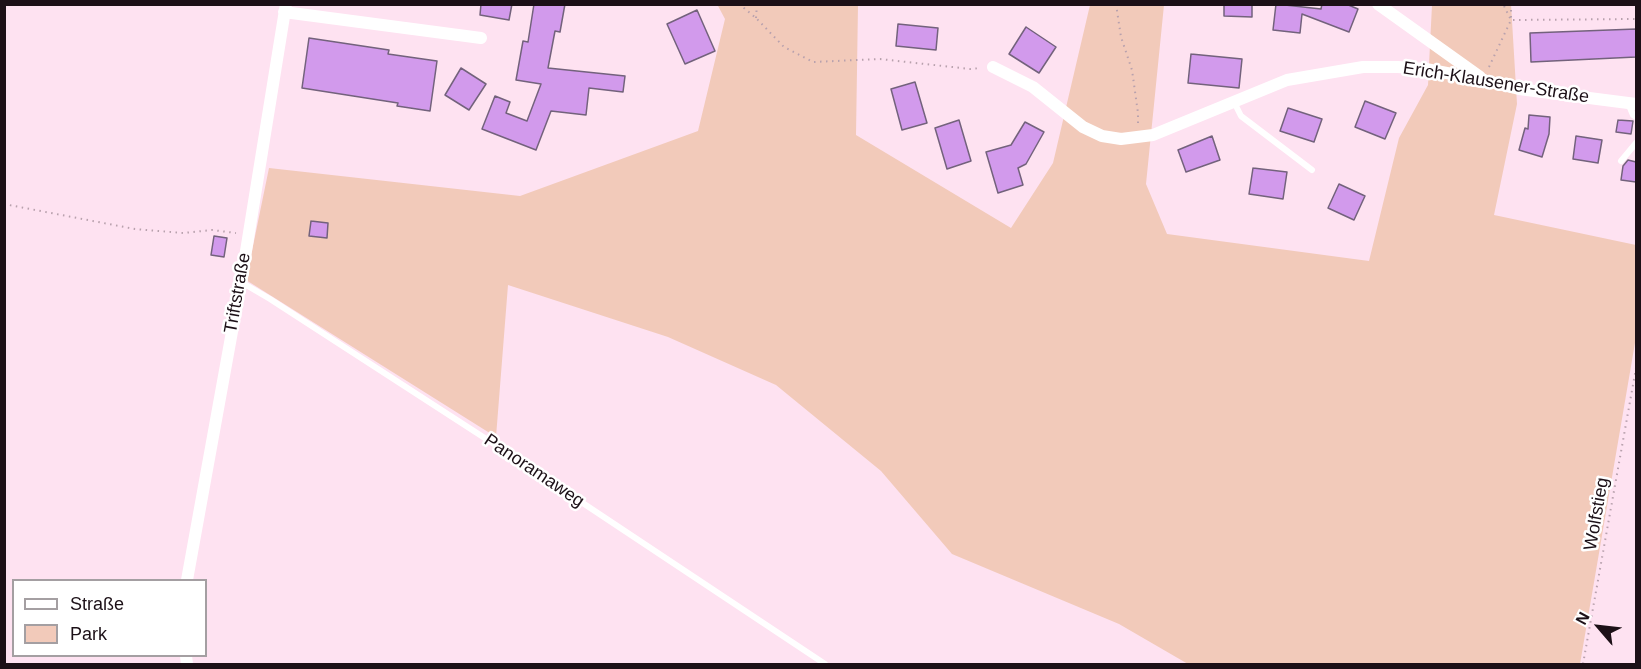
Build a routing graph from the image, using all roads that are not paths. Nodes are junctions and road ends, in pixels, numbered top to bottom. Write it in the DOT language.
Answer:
graph roads {
  1 [pos="1378,4"];
  2 [pos="285,8"];
  3 [pos="481,38"];
  4 [pos="993,67"];
  5 [pos="1483,80"];
  6 [pos="1234,102"];
  7 [pos="1632,103"];
  8 [pos="1636,117"];
  9 [pos="1636,143"];
  10 [pos="1621,160"];
  11 [pos="1312,170"];
  12 [pos="240,282"];
  13 [pos="187,579"];
  14 [pos="825,664"];
  1 -- 5 [label="street"];
  2 -- 3 [label="street"];
  2 -- 12 [label="street, Triftstraße"];
  4 -- 6 [label="street, Erich-Klausener-Straße"];
  5 -- 6 [label="street, Erich-Klausener-Straße"];
  5 -- 7 [label="street, Erich-Klausener-Straße"];
  6 -- 11 [label="lane"];
  7 -- 8 [label="lane"];
  9 -- 10 [label="lane"];
  12 -- 13 [label="street, Triftstraße"];
  12 -- 14 [label="lane, Panoramaweg"];
}
